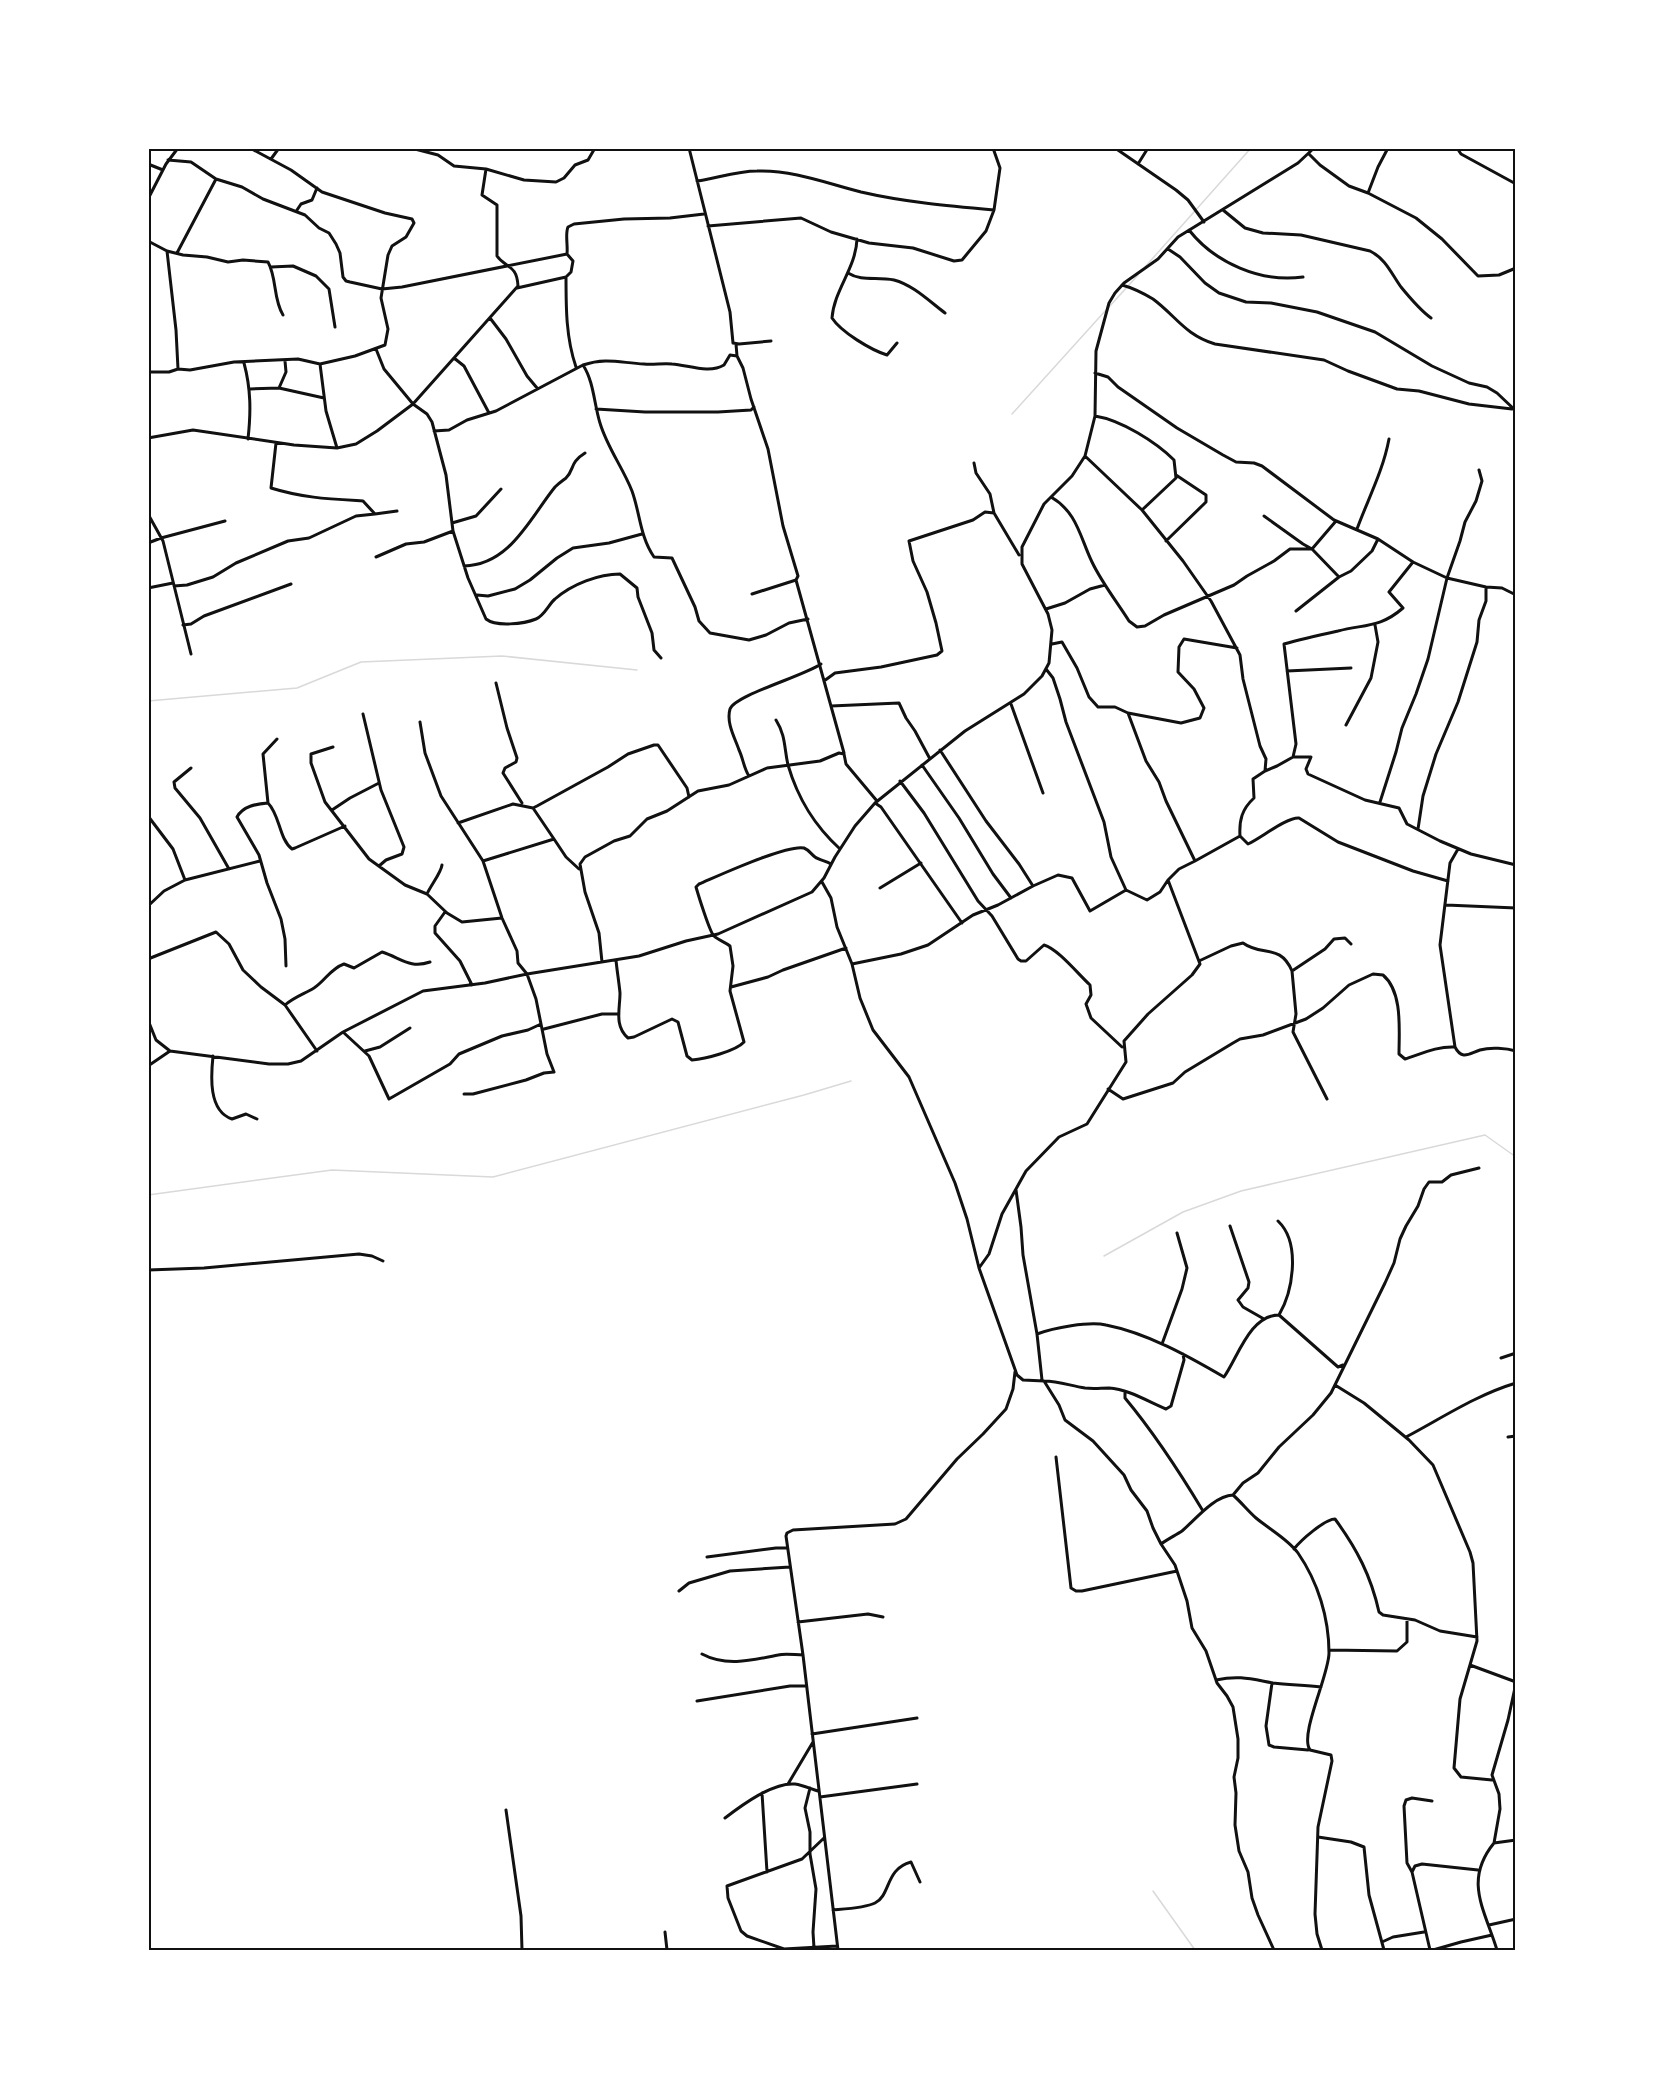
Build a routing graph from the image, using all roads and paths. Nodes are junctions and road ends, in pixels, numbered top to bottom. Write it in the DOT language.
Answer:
graph roads {
  1 [pos="178,148"];
  2 [pos="250,148"];
  3 [pos="279,148"];
  4 [pos="411,148"];
  5 [pos="595,148"];
  6 [pos="689,148"];
  7 [pos="993,148"];
  8 [pos="1115,148"];
  9 [pos="1148,148"];
  10 [pos="1314,148"];
  11 [pos="1388,148"];
  12 [pos="1457,148"];
  13 [pos="1309,154"];
  14 [pos="271,159"];
  15 [pos="168,160"];
  16 [pos="148,164"];
  17 [pos="1138,164"];
  18 [pos="486,169"];
  19 [pos="163,170"];
  20 [pos="216,179"];
  21 [pos="698,182"];
  22 [pos="1515,184"];
  23 [pos="317,188"];
  24 [pos="1368,193"];
  25 [pos="148,199"];
  26 [pos="994,210"];
  27 [pos="1223,210"];
  28 [pos="297,211"];
  29 [pos="704,214"];
  30 [pos="1204,222"];
  31 [pos="708,226"];
  32 [pos="1188,230"];
  33 [pos="857,239"];
  34 [pos="148,241"];
  35 [pos="1168,249"];
  36 [pos="167,251"];
  37 [pos="177,253"];
  38 [pos="567,254"];
  39 [pos="509,265"];
  40 [pos="271,267"];
  41 [pos="1515,268"];
  42 [pos="848,273"];
  43 [pos="566,277"];
  44 [pos="1303,277"];
  45 [pos="1122,285"];
  46 [pos="517,288"];
  47 [pos="382,289"];
  48 [pos="945,313"];
  49 [pos="283,315"];
  50 [pos="490,318"];
  51 [pos="1431,318"];
  52 [pos="335,327"];
  53 [pos="771,341"];
  54 [pos="897,343"];
  55 [pos="736,344"];
  56 [pos="376,349"];
  57 [pos="737,356"];
  58 [pos="454,358"];
  59 [pos="285,360"];
  60 [pos="244,363"];
  61 [pos="320,364"];
  62 [pos="583,365"];
  63 [pos="576,367"];
  64 [pos="178,369"];
  65 [pos="148,372"];
  66 [pos="1095,373"];
  67 [pos="250,388"];
  68 [pos="279,388"];
  69 [pos="538,389"];
  70 [pos="324,398"];
  71 [pos="413,404"];
  72 [pos="754,407"];
  73 [pos="596,409"];
  74 [pos="1514,410"];
  75 [pos="489,413"];
  76 [pos="1095,416"];
  77 [pos="434,431"];
  78 [pos="148,438"];
  79 [pos="248,439"];
  80 [pos="1389,439"];
  81 [pos="276,443"];
  82 [pos="337,448"];
  83 [pos="585,453"];
  84 [pos="1085,456"];
  85 [pos="974,463"];
  86 [pos="1479,470"];
  87 [pos="1176,475"];
  88 [pos="501,489"];
  89 [pos="1050,496"];
  90 [pos="1142,510"];
  91 [pos="398,511"];
  92 [pos="994,513"];
  93 [pos="148,514"];
  94 [pos="375,514"];
  95 [pos="1264,516"];
  96 [pos="225,521"];
  97 [pos="1336,521"];
  98 [pos="452,524"];
  99 [pos="1357,529"];
  100 [pos="453,531"];
  101 [pos="643,534"];
  102 [pos="161,538"];
  103 [pos="1378,539"];
  104 [pos="1166,541"];
  105 [pos="148,543"];
  106 [pos="1312,549"];
  107 [pos="376,557"];
  108 [pos="1020,557"];
  109 [pos="1413,562"];
  110 [pos="464,566"];
  111 [pos="1339,577"];
  112 [pos="1447,578"];
  113 [pos="796,580"];
  114 [pos="173,584"];
  115 [pos="291,584"];
  116 [pos="1106,585"];
  117 [pos="1486,586"];
  118 [pos="148,588"];
  119 [pos="752,594"];
  120 [pos="477,595"];
  121 [pos="1207,595"];
  122 [pos="1515,595"];
  123 [pos="1046,609"];
  124 [pos="1296,611"];
  125 [pos="808,619"];
  126 [pos="183,625"];
  127 [pos="1375,625"];
  128 [pos="1052,644"];
  129 [pos="1237,648"];
  130 [pos="191,654"];
  131 [pos="661,658"];
  132 [pos="820,664"];
  133 [pos="1351,668"];
  134 [pos="1046,669"];
  135 [pos="1287,671"];
  136 [pos="824,681"];
  137 [pos="496,683"];
  138 [pos="1011,704"];
  139 [pos="831,706"];
  140 [pos="1128,713"];
  141 [pos="363,714"];
  142 [pos="776,720"];
  143 [pos="420,722"];
  144 [pos="1346,725"];
  145 [pos="277,739"];
  146 [pos="333,747"];
  147 [pos="940,750"];
  148 [pos="844,754"];
  149 [pos="1293,757"];
  150 [pos="930,759"];
  151 [pos="788,765"];
  152 [pos="922,765"];
  153 [pos="192,768"];
  154 [pos="1265,771"];
  155 [pos="749,776"];
  156 [pos="900,781"];
  157 [pos="379,783"];
  158 [pos="1043,793"];
  159 [pos="689,797"];
  160 [pos="268,802"];
  161 [pos="876,802"];
  162 [pos="1380,802"];
  163 [pos="523,804"];
  164 [pos="533,808"];
  165 [pos="332,810"];
  166 [pos="148,816"];
  167 [pos="458,823"];
  168 [pos="345,826"];
  169 [pos="1418,829"];
  170 [pos="1240,836"];
  171 [pos="554,839"];
  172 [pos="840,849"];
  173 [pos="1458,849"];
  174 [pos="260,861"];
  175 [pos="483,861"];
  176 [pos="1195,861"];
  177 [pos="921,863"];
  178 [pos="831,864"];
  179 [pos="442,865"];
  180 [pos="1515,865"];
  181 [pos="379,866"];
  182 [pos="229,869"];
  183 [pos="579,869"];
  184 [pos="185,880"];
  185 [pos="1168,880"];
  186 [pos="1448,881"];
  187 [pos="822,882"];
  188 [pos="1033,886"];
  189 [pos="880,888"];
  190 [pos="1126,890"];
  191 [pos="427,894"];
  192 [pos="1011,898"];
  193 [pos="1446,905"];
  194 [pos="148,906"];
  195 [pos="1515,908"];
  196 [pos="986,909"];
  197 [pos="445,912"];
  198 [pos="502,918"];
  199 [pos="962,923"];
  200 [pos="713,935"];
  201 [pos="1351,944"];
  202 [pos="846,948"];
  203 [pos="148,959"];
  204 [pos="616,960"];
  205 [pos="602,962"];
  206 [pos="1200,962"];
  207 [pos="430,963"];
  208 [pos="852,964"];
  209 [pos="286,966"];
  210 [pos="1292,971"];
  211 [pos="527,974"];
  212 [pos="472,985"];
  213 [pos="731,987"];
  214 [pos="285,1005"];
  215 [pos="618,1014"];
  216 [pos="148,1020"];
  217 [pos="541,1024"];
  218 [pos="1293,1025"];
  219 [pos="410,1028"];
  220 [pos="543,1030"];
  221 [pos="343,1032"];
  222 [pos="1455,1047"];
  223 [pos="1124,1048"];
  224 [pos="170,1051"];
  225 [pos="317,1051"];
  226 [pos="365,1051"];
  227 [pos="1515,1051"];
  228 [pos="213,1056"];
  229 [pos="148,1066"];
  230 [pos="1108,1089"];
  231 [pos="464,1094"];
  232 [pos="1327,1099"];
  233 [pos="257,1119"];
  234 [pos="1479,1168"];
  235 [pos="1016,1189"];
  236 [pos="1278,1221"];
  237 [pos="1230,1226"];
  238 [pos="1177,1233"];
  239 [pos="382,1261"];
  240 [pos="979,1268"];
  241 [pos="148,1270"];
  242 [pos="1279,1315"];
  243 [pos="1264,1319"];
  244 [pos="1037,1334"];
  245 [pos="1162,1344"];
  246 [pos="1183,1353"];
  247 [pos="1515,1353"];
  248 [pos="1501,1358"];
  249 [pos="1344,1364"];
  250 [pos="1015,1370"];
  251 [pos="1043,1381"];
  252 [pos="1515,1383"];
  253 [pos="1335,1385"];
  254 [pos="1125,1392"];
  255 [pos="1515,1436"];
  256 [pos="1406,1437"];
  257 [pos="1508,1437"];
  258 [pos="1056,1457"];
  259 [pos="1233,1495"];
  260 [pos="1203,1511"];
  261 [pos="1161,1544"];
  262 [pos="787,1548"];
  263 [pos="1294,1549"];
  264 [pos="707,1557"];
  265 [pos="790,1567"];
  266 [pos="1177,1571"];
  267 [pos="679,1591"];
  268 [pos="883,1617"];
  269 [pos="1407,1619"];
  270 [pos="798,1622"];
  271 [pos="1477,1637"];
  272 [pos="1329,1650"];
  273 [pos="702,1654"];
  274 [pos="803,1655"];
  275 [pos="1470,1665"];
  276 [pos="1215,1680"];
  277 [pos="1272,1683"];
  278 [pos="1515,1683"];
  279 [pos="806,1686"];
  280 [pos="1321,1687"];
  281 [pos="697,1701"];
  282 [pos="917,1718"];
  283 [pos="812,1734"];
  284 [pos="813,1741"];
  285 [pos="1310,1750"];
  286 [pos="1492,1780"];
  287 [pos="788,1784"];
  288 [pos="917,1784"];
  289 [pos="810,1788"];
  290 [pos="819,1791"];
  291 [pos="762,1793"];
  292 [pos="820,1797"];
  293 [pos="1432,1801"];
  294 [pos="506,1810"];
  295 [pos="725,1818"];
  296 [pos="1318,1837"];
  297 [pos="825,1838"];
  298 [pos="1515,1840"];
  299 [pos="1494,1843"];
  300 [pos="810,1854"];
  301 [pos="1478,1870"];
  302 [pos="767,1872"];
  303 [pos="1412,1872"];
  304 [pos="920,1882"];
  305 [pos="833,1910"];
  306 [pos="1515,1918"];
  307 [pos="1489,1925"];
  308 [pos="665,1932"];
  309 [pos="1425,1932"];
  310 [pos="1492,1935"];
  311 [pos="1382,1942"];
  312 [pos="814,1948"];
  313 [pos="837,1948"];
  314 [pos="522,1950"];
  315 [pos="667,1950"];
  316 [pos="1274,1950"];
  317 [pos="1322,1950"];
  318 [pos="1384,1950"];
  319 [pos="1432,1950"];
  320 [pos="1497,1950"];
  1 -- 15 [label="street"];
  2 -- 14 [label="street"];
  3 -- 14 [label="street"];
  4 -- 18 [label="street"];
  5 -- 18 [label="street"];
  6 -- 21 [label="street"];
  7 -- 26 [label="street"];
  8 -- 17 [label="street"];
  9 -- 17 [label="street"];
  10 -- 13 [label="street"];
  11 -- 24 [label="street"];
  12 -- 22 [label="street"];
  13 -- 24 [label="street"];
  13 -- 27 [label="street"];
  14 -- 23 [label="street"];
  15 -- 19 [label="street"];
  15 -- 20 [label="street"];
  16 -- 19 [label="street"];
  17 -- 30 [label="street"];
  18 -- 39 [label="street"];
  19 -- 25 [label="street"];
  20 -- 28 [label="street"];
  20 -- 37 [label="street"];
  21 -- 26 [label="street"];
  21 -- 29 [label="street"];
  23 -- 28 [label="street"];
  23 -- 47 [label="street"];
  24 -- 41 [label="street"];
  26 -- 33 [label="street"];
  27 -- 30 [label="street"];
  27 -- 51 [label="street"];
  28 -- 47 [label="street"];
  29 -- 31 [label="street"];
  29 -- 38 [label="street"];
  30 -- 32 [label="street"];
  31 -- 33 [label="street"];
  31 -- 55 [label="street"];
  32 -- 35 [label="street"];
  32 -- 44 [label="street"];
  33 -- 42 [label="street"];
  34 -- 36 [label="street"];
  35 -- 45 [label="street"];
  35 -- 74 [label="street"];
  36 -- 37 [label="street"];
  36 -- 64 [label="street"];
  37 -- 40 [label="street"];
  38 -- 39 [label="street"];
  38 -- 43 [label="street"];
  39 -- 46 [label="street"];
  39 -- 47 [label="street"];
  40 -- 49 [label="street"];
  40 -- 52 [label="street"];
  42 -- 48 [label="street"];
  42 -- 54 [label="street"];
  43 -- 46 [label="street"];
  43 -- 63 [label="street"];
  45 -- 66 [label="street"];
  45 -- 74 [label="street"];
  46 -- 50 [label="street"];
  47 -- 56 [label="street"];
  50 -- 58 [label="street"];
  50 -- 69 [label="street"];
  53 -- 55 [label="street"];
  55 -- 57 [label="street"];
  56 -- 61 [label="street"];
  56 -- 71 [label="street"];
  57 -- 62 [label="street"];
  57 -- 72 [label="street"];
  58 -- 71 [label="street"];
  58 -- 75 [label="street"];
  59 -- 60 [label="street"];
  59 -- 61 [label="street"];
  59 -- 68 [label="street"];
  60 -- 64 [label="street"];
  60 -- 67 [label="street"];
  61 -- 70 [label="street"];
  62 -- 63 [label="street"];
  62 -- 73 [label="street"];
  63 -- 69 [label="street"];
  64 -- 65 [label="street"];
  66 -- 76 [label="street"];
  66 -- 97 [label="street"];
  67 -- 68 [label="street"];
  67 -- 79 [label="street"];
  68 -- 70 [label="street"];
  69 -- 75 [label="street"];
  70 -- 82 [label="street"];
  71 -- 77 [label="street"];
  71 -- 82 [label="street"];
  72 -- 73 [label="street"];
  72 -- 113 [label="street"];
  73 -- 101 [label="street"];
  75 -- 77 [label="street"];
  76 -- 84 [label="street"];
  76 -- 87 [label="street"];
  77 -- 98 [label="street"];
  78 -- 79 [label="street"];
  79 -- 81 [label="street"];
  80 -- 99 [label="street"];
  81 -- 82 [label="street"];
  81 -- 94 [label="street"];
  83 -- 110 [label="street"];
  84 -- 89 [label="street"];
  84 -- 90 [label="street"];
  85 -- 92 [label="street"];
  86 -- 112 [label="street"];
  87 -- 90 [label="street"];
  87 -- 104 [label="street"];
  88 -- 98 [label="street"];
  89 -- 108 [label="street"];
  89 -- 116 [label="street"];
  90 -- 104 [label="street"];
  91 -- 94 [label="street"];
  92 -- 108 [label="street"];
  92 -- 136 [label="street"];
  93 -- 102 [label="street"];
  94 -- 114 [label="street"];
  95 -- 106 [label="street"];
  96 -- 102 [label="street"];
  97 -- 99 [label="street"];
  97 -- 106 [label="street"];
  98 -- 100 [label="street"];
  99 -- 103 [label="street"];
  100 -- 107 [label="street"];
  100 -- 110 [label="street"];
  101 -- 120 [label="street"];
  101 -- 125 [label="street"];
  102 -- 105 [label="street"];
  102 -- 114 [label="street"];
  103 -- 109 [label="street"];
  103 -- 111 [label="street"];
  104 -- 121 [label="street"];
  106 -- 111 [label="street"];
  106 -- 121 [label="street"];
  108 -- 123 [label="street"];
  109 -- 112 [label="street"];
  109 -- 127 [label="street"];
  110 -- 120 [label="street"];
  111 -- 124 [label="street"];
  112 -- 117 [label="street"];
  112 -- 162 [label="street"];
  113 -- 119 [label="street"];
  113 -- 125 [label="street"];
  114 -- 118 [label="street"];
  114 -- 126 [label="street"];
  115 -- 126 [label="street"];
  116 -- 121 [label="street"];
  116 -- 123 [label="street"];
  117 -- 122 [label="street"];
  117 -- 169 [label="street"];
  120 -- 131 [label="street"];
  121 -- 129 [label="street"];
  123 -- 128 [label="street"];
  125 -- 132 [label="street"];
  126 -- 130 [label="street"];
  127 -- 135 [label="street"];
  127 -- 144 [label="street"];
  128 -- 134 [label="street"];
  128 -- 140 [label="street"];
  129 -- 140 [label="street"];
  129 -- 154 [label="street"];
  132 -- 136 [label="street"];
  132 -- 155 [label="street"];
  133 -- 135 [label="street"];
  134 -- 138 [label="street"];
  134 -- 190 [label="street"];
  135 -- 149 [label="street"];
  136 -- 139 [label="street"];
  137 -- 163 [label="street"];
  138 -- 147 [label="street"];
  138 -- 158 [label="street"];
  139 -- 148 [label="street"];
  139 -- 150 [label="street"];
  140 -- 176 [label="street"];
  141 -- 157 [label="street"];
  142 -- 151 [label="street"];
  143 -- 167 [label="street"];
  145 -- 160 [label="street"];
  146 -- 165 [label="street"];
  147 -- 150 [label="street"];
  147 -- 188 [label="street"];
  148 -- 151 [label="street"];
  148 -- 161 [label="street"];
  149 -- 154 [label="street"];
  149 -- 162 [label="street"];
  150 -- 152 [label="street"];
  151 -- 155 [label="street"];
  151 -- 172 [label="street"];
  152 -- 156 [label="street"];
  152 -- 192 [label="street"];
  153 -- 182 [label="street"];
  154 -- 170 [label="street"];
  155 -- 159 [label="street"];
  156 -- 161 [label="street"];
  156 -- 196 [label="street"];
  157 -- 165 [label="street"];
  157 -- 181 [label="street"];
  159 -- 164 [label="street"];
  159 -- 183 [label="street"];
  160 -- 168 [label="street"];
  160 -- 174 [label="street"];
  161 -- 172 [label="street"];
  161 -- 177 [label="street"];
  162 -- 169 [label="street"];
  163 -- 164 [label="street"];
  163 -- 167 [label="street"];
  164 -- 171 [label="street"];
  165 -- 168 [label="street"];
  166 -- 184 [label="street"];
  167 -- 175 [label="street"];
  168 -- 181 [label="street"];
  169 -- 173 [label="street"];
  170 -- 176 [label="street"];
  170 -- 186 [label="street"];
  171 -- 175 [label="street"];
  171 -- 183 [label="street"];
  172 -- 178 [label="street"];
  173 -- 180 [label="street"];
  173 -- 186 [label="street"];
  174 -- 182 [label="street"];
  174 -- 209 [label="street"];
  175 -- 198 [label="street"];
  176 -- 185 [label="street"];
  177 -- 189 [label="street"];
  177 -- 199 [label="street"];
  178 -- 187 [label="street"];
  178 -- 200 [label="street"];
  179 -- 191 [label="street"];
  181 -- 191 [label="street"];
  182 -- 184 [label="street"];
  183 -- 205 [label="street"];
  184 -- 194 [label="street"];
  185 -- 190 [label="street"];
  185 -- 206 [label="street"];
  186 -- 193 [label="street"];
  187 -- 200 [label="street"];
  187 -- 202 [label="street"];
  188 -- 190 [label="street"];
  188 -- 192 [label="street"];
  191 -- 197 [label="street"];
  192 -- 196 [label="street"];
  193 -- 195 [label="street"];
  193 -- 222 [label="street"];
  196 -- 199 [label="street"];
  196 -- 223 [label="street"];
  197 -- 198 [label="street"];
  197 -- 212 [label="street"];
  198 -- 211 [label="street"];
  199 -- 208 [label="street"];
  200 -- 204 [label="street"];
  200 -- 213 [label="street"];
  201 -- 210 [label="street"];
  202 -- 208 [label="street"];
  202 -- 213 [label="street"];
  203 -- 214 [label="street"];
  204 -- 205 [label="street"];
  204 -- 215 [label="street"];
  205 -- 211 [label="street"];
  206 -- 210 [label="street"];
  206 -- 223 [label="street"];
  207 -- 214 [label="street"];
  208 -- 240 [label="street"];
  210 -- 218 [label="street"];
  211 -- 212 [label="street"];
  211 -- 217 [label="street"];
  212 -- 221 [label="street"];
  213 -- 215 [label="street"];
  214 -- 225 [label="street"];
  215 -- 220 [label="street"];
  216 -- 224 [label="street"];
  217 -- 220 [label="street"];
  217 -- 226 [label="street"];
  218 -- 222 [label="street"];
  218 -- 230 [label="street"];
  218 -- 232 [label="street"];
  219 -- 226 [label="street"];
  220 -- 231 [label="street"];
  221 -- 225 [label="street"];
  221 -- 226 [label="street"];
  222 -- 227 [label="street"];
  223 -- 230 [label="street"];
  224 -- 228 [label="street"];
  224 -- 229 [label="street"];
  225 -- 228 [label="street"];
  228 -- 233 [label="street"];
  230 -- 235 [label="street"];
  234 -- 249 [label="street"];
  235 -- 240 [label="street"];
  235 -- 244 [label="street"];
  236 -- 242 [label="street"];
  237 -- 243 [label="street"];
  238 -- 245 [label="street"];
  239 -- 241 [label="street"];
  240 -- 250 [label="street"];
  242 -- 243 [label="street"];
  242 -- 249 [label="street"];
  243 -- 246 [label="street"];
  244 -- 245 [label="street"];
  244 -- 251 [label="street"];
  245 -- 246 [label="street"];
  246 -- 254 [label="street"];
  247 -- 248 [label="street"];
  249 -- 253 [label="street"];
  250 -- 251 [label="street"];
  250 -- 262 [label="street"];
  251 -- 254 [label="street"];
  251 -- 261 [label="street"];
  252 -- 256 [label="street"];
  253 -- 256 [label="street"];
  253 -- 259 [label="street"];
  254 -- 260 [label="street"];
  255 -- 257 [label="street"];
  256 -- 271 [label="street"];
  258 -- 266 [label="street"];
  259 -- 260 [label="street"];
  259 -- 263 [label="street"];
  260 -- 261 [label="street"];
  261 -- 266 [label="street"];
  262 -- 264 [label="street"];
  262 -- 265 [label="street"];
  263 -- 269 [label="street"];
  263 -- 272 [label="street"];
  265 -- 267 [label="street"];
  265 -- 270 [label="street"];
  266 -- 276 [label="street"];
  268 -- 270 [label="street"];
  269 -- 271 [label="street"];
  269 -- 272 [label="street"];
  270 -- 274 [label="street"];
  271 -- 275 [label="street"];
  272 -- 280 [label="street"];
  273 -- 274 [label="street"];
  274 -- 279 [label="street"];
  275 -- 278 [label="street"];
  275 -- 286 [label="street"];
  276 -- 277 [label="street"];
  276 -- 316 [label="street"];
  277 -- 280 [label="street"];
  277 -- 285 [label="street"];
  278 -- 286 [label="street"];
  279 -- 281 [label="street"];
  279 -- 283 [label="street"];
  280 -- 285 [label="street"];
  282 -- 283 [label="street"];
  283 -- 284 [label="street"];
  284 -- 287 [label="street"];
  284 -- 290 [label="street"];
  285 -- 296 [label="street"];
  286 -- 299 [label="street"];
  287 -- 289 [label="street"];
  287 -- 291 [label="street"];
  288 -- 292 [label="street"];
  289 -- 290 [label="street"];
  289 -- 300 [label="street"];
  290 -- 292 [label="street"];
  291 -- 295 [label="street"];
  291 -- 302 [label="street"];
  292 -- 297 [label="street"];
  293 -- 303 [label="street"];
  294 -- 314 [label="street"];
  296 -- 311 [label="street"];
  296 -- 317 [label="street"];
  297 -- 300 [label="street"];
  297 -- 305 [label="street"];
  298 -- 299 [label="street"];
  299 -- 301 [label="street"];
  300 -- 302 [label="street"];
  300 -- 312 [label="street"];
  301 -- 303 [label="street"];
  301 -- 307 [label="street"];
  302 -- 312 [label="street"];
  303 -- 309 [label="street"];
  304 -- 305 [label="street"];
  305 -- 313 [label="street"];
  306 -- 307 [label="street"];
  307 -- 310 [label="street"];
  308 -- 315 [label="street"];
  309 -- 311 [label="street"];
  309 -- 319 [label="street"];
  310 -- 319 [label="street"];
  310 -- 320 [label="street"];
  311 -- 318 [label="street"];
  312 -- 313 [label="street"];
}
